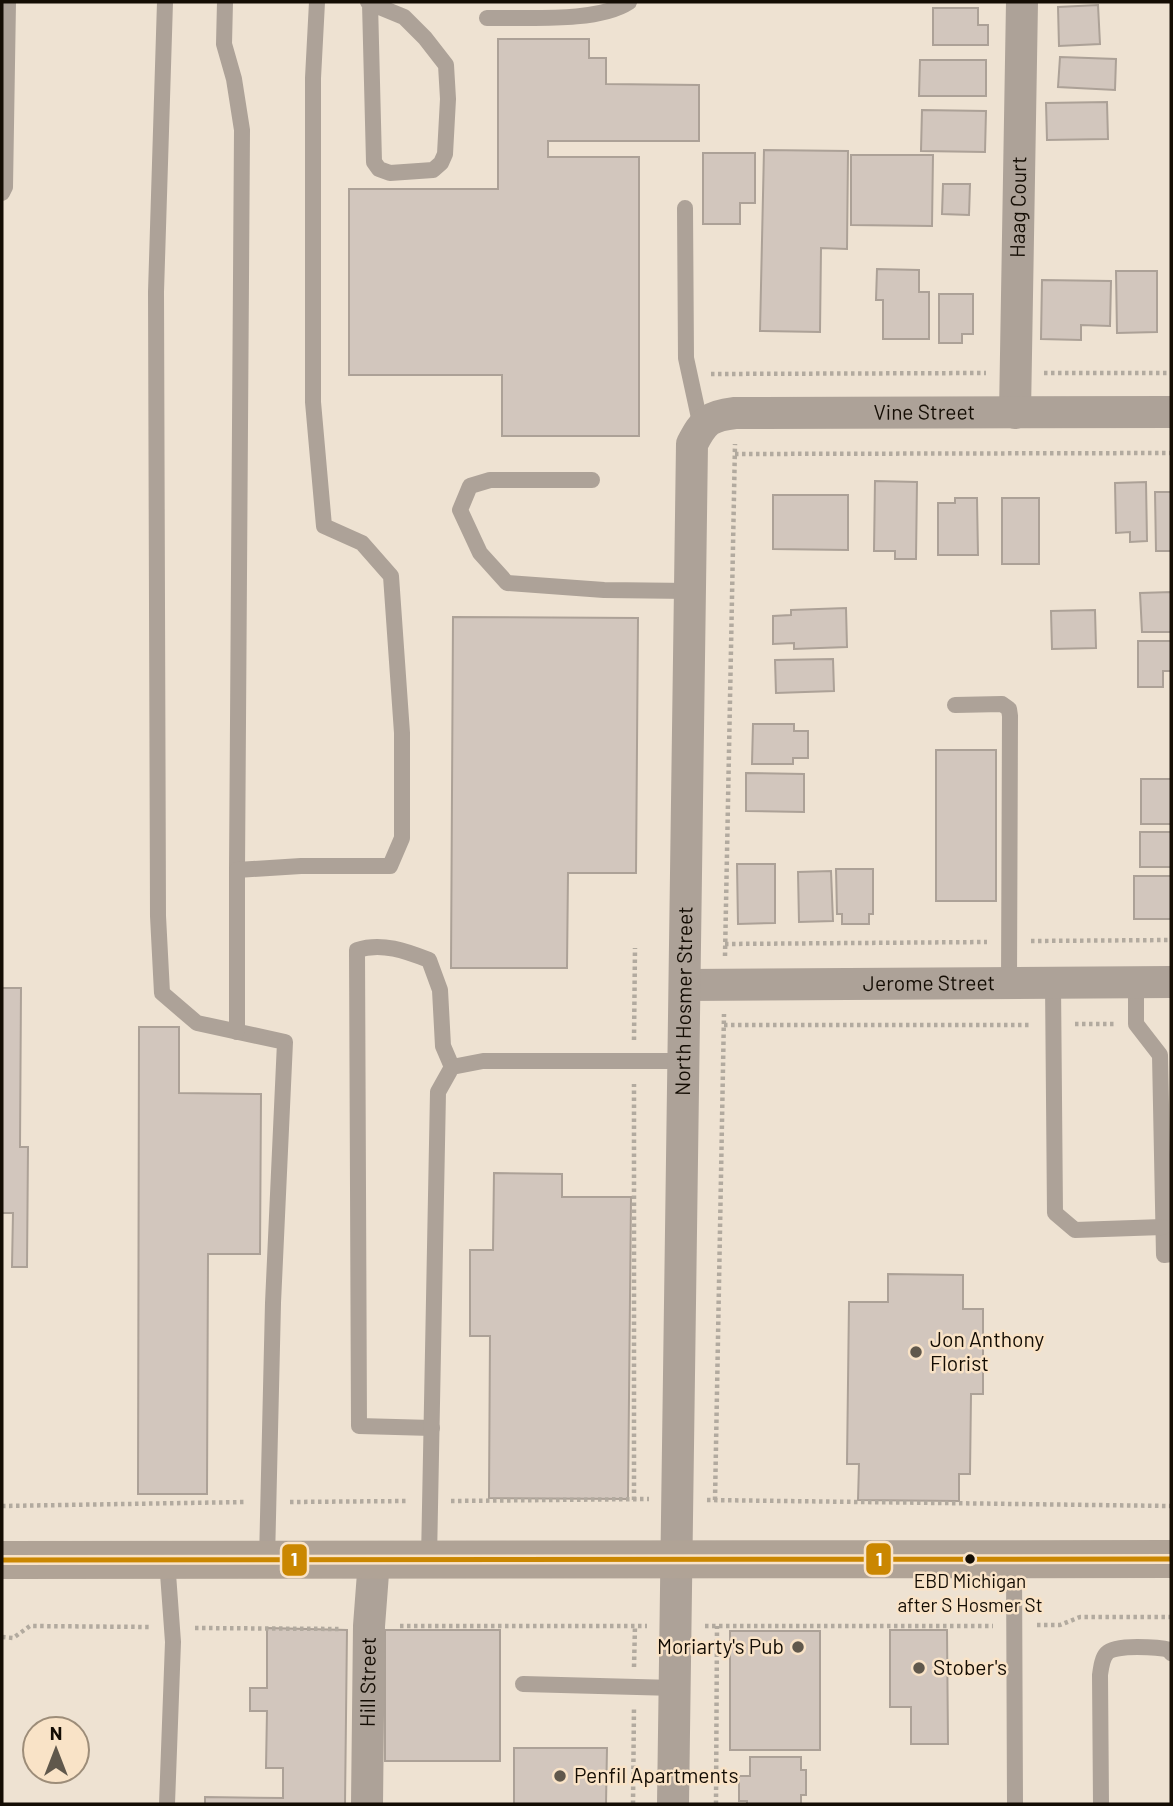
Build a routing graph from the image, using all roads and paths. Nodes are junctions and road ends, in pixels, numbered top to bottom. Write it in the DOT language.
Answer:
graph roads {
  1 [pos="8,2"];
  2 [pos="165,2"];
  3 [pos="225,2"];
  4 [pos="317,2"];
  5 [pos="369,2"];
  6 [pos="629,2"];
  7 [pos="1022,2"];
  8 [pos="487,18"];
  9 [pos="2,193"];
  10 [pos="685,208"];
  11 [pos="1016,373"];
  12 [pos="1171,373"];
  13 [pos="690,374"];
  14 [pos="736,374"];
  15 [pos="1171,412"];
  16 [pos="735,413"];
  17 [pos="1015,413"];
  18 [pos="697,436"];
  19 [pos="1171,453"];
  20 [pos="734,454"];
  21 [pos="592,480"];
  22 [pos="690,591"];
  23 [pos="955,705"];
  24 [pos="237,870"];
  25 [pos="1171,940"];
  26 [pos="1009,942"];
  27 [pos="725,943"];
  28 [pos="635,948"];
  29 [pos="1136,982"];
  30 [pos="1171,982"];
  31 [pos="1053,983"];
  32 [pos="724,984"];
  33 [pos="1009,984"];
  34 [pos="685,985"];
  35 [pos="1136,1024"];
  36 [pos="724,1025"];
  37 [pos="1054,1025"];
  38 [pos="237,1032"];
  39 [pos="634,1061"];
  40 [pos="682,1061"];
  41 [pos="452,1067"];
  42 [pos="1163,1227"];
  43 [pos="1171,1254"];
  44 [pos="432,1428"];
  45 [pos="677,1499"];
  46 [pos="634,1500"];
  47 [pos="715,1500"];
  48 [pos="430,1501"];
  49 [pos="269,1502"];
  50 [pos="2,1506"];
  51 [pos="1171,1506"];
  52 [pos="429,1559"];
  53 [pos="677,1559"];
  54 [pos="1014,1559"];
  55 [pos="1171,1559"];
  56 [pos="2,1560"];
  57 [pos="167,1560"];
  58 [pos="267,1560"];
  59 [pos="374,1560"];
  60 [pos="1171,1617"];
  61 [pos="1014,1625"];
  62 [pos="395,1626"];
  63 [pos="635,1626"];
  64 [pos="676,1626"];
  65 [pos="717,1626"];
  66 [pos="1171,1653"];
  67 [pos="523,1684"];
  68 [pos="634,1687"];
  69 [pos="675,1688"];
  70 [pos="167,1804"];
  71 [pos="367,1804"];
  72 [pos="633,1804"];
  73 [pos="673,1804"];
  74 [pos="716,1804"];
  75 [pos="1015,1804"];
  76 [pos="1101,1804"];
  1 -- 9 [label="lane"];
  2 -- 38 [label="lane"];
  3 -- 24 [label="lane"];
  4 -- 24 [label="lane"];
  5 -- 5 [label="lane"];
  6 -- 8 [label="lane"];
  7 -- 11 [label="street, Haag Court"];
  10 -- 13 [label="lane"];
  11 -- 12 [label="path"];
  11 -- 14 [label="path"];
  11 -- 17 [label="street, Haag Court"];
  13 -- 14 [label="path"];
  13 -- 18 [label="lane"];
  14 -- 16 [label="path"];
  15 -- 17 [label="street, Vine Street"];
  16 -- 17 [label="street, Vine Street"];
  16 -- 18 [label="street, Vine Street"];
  16 -- 20 [label="path"];
  18 -- 22 [label="street, North Hosmer Street"];
  19 -- 20 [label="path"];
  20 -- 27 [label="path"];
  21 -- 22 [label="lane"];
  22 -- 34 [label="street, North Hosmer Street"];
  23 -- 26 [label="lane"];
  24 -- 38 [label="lane"];
  25 -- 26 [label="path"];
  26 -- 27 [label="path"];
  26 -- 33 [label="lane"];
  27 -- 32 [label="path"];
  28 -- 39 [label="path"];
  29 -- 30 [label="street, Jerome Street"];
  29 -- 31 [label="street, Jerome Street"];
  29 -- 35 [label="lane"];
  31 -- 33 [label="street, Jerome Street"];
  31 -- 37 [label="lane"];
  32 -- 33 [label="street, Jerome Street"];
  32 -- 34 [label="street, Jerome Street"];
  32 -- 36 [label="path"];
  34 -- 40 [label="street, North Hosmer Street"];
  35 -- 37 [label="path"];
  35 -- 42 [label="lane"];
  36 -- 37 [label="path"];
  36 -- 47 [label="path"];
  37 -- 42 [label="lane"];
  38 -- 49 [label="lane"];
  39 -- 40 [label="lane"];
  39 -- 41 [label="lane"];
  39 -- 46 [label="path"];
  40 -- 45 [label="street, North Hosmer Street"];
  41 -- 44 [label="lane"];
  41 -- 44 [label="lane"];
  42 -- 43 [label="lane"];
  44 -- 48 [label="lane"];
  45 -- 46 [label="path"];
  45 -- 47 [label="path"];
  45 -- 53 [label="street, North Hosmer Street"];
  46 -- 48 [label="path"];
  47 -- 51 [label="path"];
  48 -- 49 [label="path"];
  48 -- 52 [label="lane"];
  49 -- 50 [label="path"];
  49 -- 58 [label="lane"];
  52 -- 53 [label="main road"];
  52 -- 59 [label="main road"];
  53 -- 54 [label="main road"];
  53 -- 64 [label="street, North Hosmer Street"];
  54 -- 55 [label="main road"];
  54 -- 61 [label="lane"];
  56 -- 57 [label="main road"];
  57 -- 58 [label="main road"];
  57 -- 70 [label="lane"];
  58 -- 59 [label="main road"];
  59 -- 71 [label="street, Hill Street"];
  60 -- 61 [label="path"];
  61 -- 65 [label="path"];
  61 -- 75 [label="lane"];
  62 -- 63 [label="path"];
  63 -- 64 [label="path"];
  63 -- 68 [label="path"];
  64 -- 65 [label="path"];
  64 -- 69 [label="street, North Hosmer Street"];
  65 -- 74 [label="path"];
  66 -- 76 [label="lane"];
  67 -- 68 [label="lane"];
  68 -- 69 [label="lane"];
  68 -- 72 [label="path"];
  69 -- 73 [label="street, North Hosmer Street"];
}
